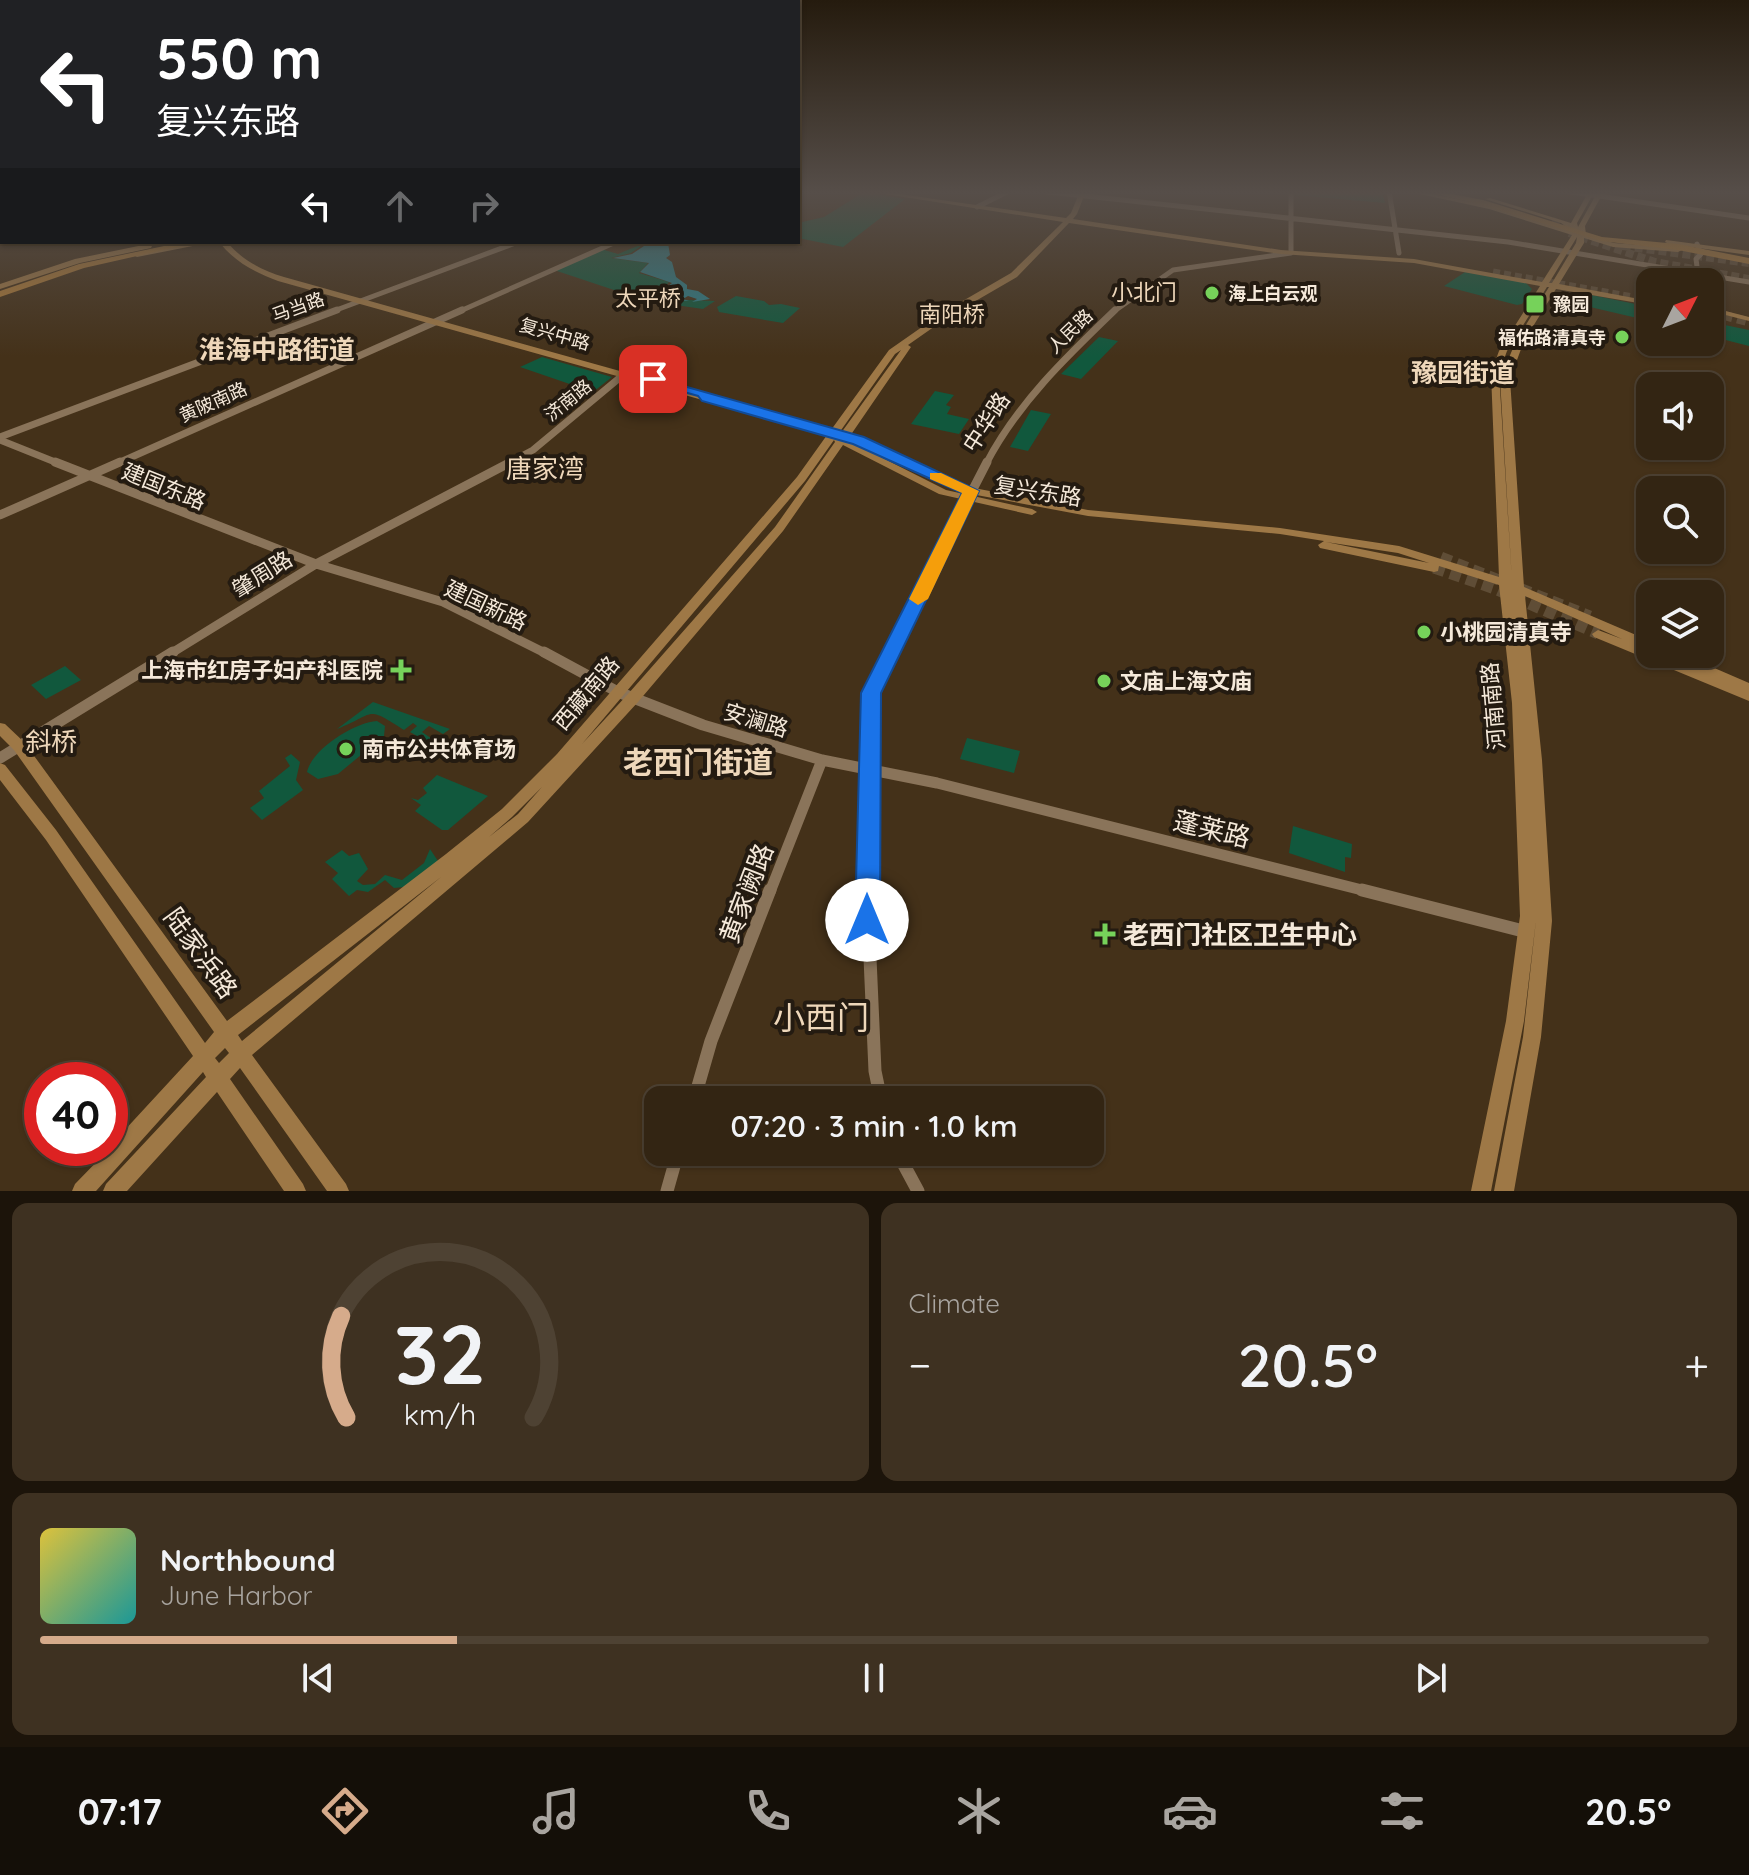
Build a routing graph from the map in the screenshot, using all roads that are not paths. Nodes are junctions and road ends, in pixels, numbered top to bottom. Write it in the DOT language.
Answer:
graph roads {
  1 [pos="149,247"];
  2 [pos="159,247"];
  3 [pos="173,247"];
  4 [pos="188,247"];
  5 [pos="226,247"];
  6 [pos="506,247"];
  7 [pos="606,247"];
  8 [pos="1045,247"];
  9 [pos="1247,247"];
  10 [pos="1291,247"];
  11 [pos="1398,247"];
  12 [pos="1523,247"];
  13 [pos="1573,247"];
  14 [pos="1670,247"];
  15 [pos="1684,247"];
  16 [pos="1685,247"];
  17 [pos="1362,250"];
  18 [pos="1701,250"];
  19 [pos="1291,253"];
  20 [pos="1399,253"];
  21 [pos="1570,253"];
  22 [pos="1328,254"];
  23 [pos="1749,258"];
  24 [pos="1667,268"];
  25 [pos="1698,268"];
  26 [pos="1724,278"];
  27 [pos="1552,281"];
  28 [pos="1749,282"];
  29 [pos="0,292"];
  30 [pos="1636,297"];
  31 [pos="1636,298"];
  32 [pos="361,301"];
  33 [pos="1724,318"];
  34 [pos="436,322"];
  35 [pos="1749,323"];
  36 [pos="1049,374"];
  37 [pos="623,375"];
  38 [pos="707,398"];
  39 [pos="840,438"];
  40 [pos="0,439"];
  41 [pos="533,450"];
  42 [pos="87,475"];
  43 [pos="969,495"];
  44 [pos="0,515"];
  45 [pos="1280,535"];
  46 [pos="1438,563"];
  47 [pos="316,564"];
  48 [pos="1513,588"];
  49 [pos="1636,640"];
  50 [pos="1636,641"];
  51 [pos="1636,644"];
  52 [pos="1688,668"];
  53 [pos="1689,668"];
  54 [pos="1705,668"];
  55 [pos="1710,668"];
  56 [pos="1749,686"];
  57 [pos="626,695"];
  58 [pos="1749,695"];
  59 [pos="0,728"];
  60 [pos="19,746"];
  61 [pos="0,758"];
  62 [pos="822,760"];
  63 [pos="0,769"];
  64 [pos="869,769"];
  65 [pos="1534,932"];
  66 [pos="227,1032"];
  67 [pos="241,1053"];
  68 [pos="204,1054"];
  69 [pos="217,1076"];
  70 [pos="698,1086"];
  71 [pos="878,1086"];
  72 [pos="674,1166"];
  73 [pos="905,1166"];
  74 [pos="82,1191"];
  75 [pos="113,1191"];
  76 [pos="296,1191"];
  77 [pos="339,1191"];
  78 [pos="667,1191"];
  79 [pos="918,1191"];
  80 [pos="1481,1191"];
  81 [pos="1504,1191"];
  1 -- 29 [label="main road"];
  2 -- 29 [label="highway"];
  3 -- 29 [label="highway"];
  4 -- 29 [label="main road"];
  5 -- 32 [label="main road, 复兴中路"];
  6 -- 32 [label="street, 马当路"];
  7 -- 34 [label="street, 黄陂南路"];
  8 -- 39 [label="main road, 西藏南路"];
  9 -- 19 [label="main road"];
  10 -- 19 [label="street"];
  11 -- 20 [label="street"];
  12 -- 21 [label="street"];
  13 -- 21 [label="main road, 河南南路"];
  14 -- 18 [label="highway"];
  15 -- 18 [label="main road"];
  16 -- 23 [label="highway"];
  17 -- 19 [label="main road, 人民路"];
  17 -- 20 [label="main road, 人民路"];
  17 -- 22 [label="main road"];
  18 -- 23 [label="highway"];
  18 -- 25 [label="street"];
  19 -- 22 [label="main road, 人民路"];
  19 -- 36 [label="street, 人民路"];
  20 -- 27 [label="main road, 人民路"];
  21 -- 24 [label="street"];
  21 -- 27 [label="main road, 河南南路"];
  22 -- 27 [label="main road, 人民路"];
  26 -- 28 [label="street"];
  27 -- 30 [label="main road, 人民路"];
  27 -- 31 [label="main road, 人民路"];
  27 -- 48 [label="main road, 河南南路"];
  32 -- 34 [label="main road, 复兴中路"];
  32 -- 40 [label="street, 马当路"];
  33 -- 35 [label="main road"];
  34 -- 37 [label="main road, 复兴中路"];
  34 -- 38 [label="main road, 复兴中路"];
  34 -- 42 [label="street, 黄陂南路"];
  36 -- 43 [label="street, 中华路"];
  37 -- 38 [label="main road, 复兴中路"];
  37 -- 41 [label="street, 济南路"];
  38 -- 39 [label="main road, 复兴中路"];
  39 -- 43 [label="main road, 复兴东路"];
  39 -- 57 [label="main road, 西藏南路"];
  40 -- 42 [label="street, 建国东路"];
  41 -- 47 [label="street, 肇周路"];
  42 -- 44 [label="street, 黄陂南路"];
  42 -- 47 [label="street, 建国东路"];
  43 -- 45 [label="main road, 复兴东路"];
  43 -- 64 [label="street, 中华路"];
  45 -- 46 [label="main road, 复兴东路"];
  45 -- 48 [label="main road, 复兴东路"];
  47 -- 57 [label="street, 建国新路"];
  47 -- 60 [label="street, 肇周路"];
  48 -- 49 [label="main road, 复兴东路"];
  48 -- 65 [label="main road, 河南南路"];
  50 -- 51 [label="main road, 复兴东路"];
  52 -- 58 [label="main road, 复兴东路"];
  53 -- 58 [label="main road, 复兴东路"];
  54 -- 56 [label="main road"];
  55 -- 56 [label="main road"];
  57 -- 62 [label="street, 安澜路"];
  57 -- 66 [label="main road, 西藏南路"];
  57 -- 67 [label="main road, 西藏南路"];
  59 -- 60 [label="main road, 陆家浜路"];
  60 -- 61 [label="street, 肇周路"];
  60 -- 66 [label="main road, 陆家浜路"];
  62 -- 64 [label="street, 安澜路"];
  62 -- 70 [label="street, 黄家阙路"];
  63 -- 68 [label="main road"];
  64 -- 65 [label="street, 蓬莱路"];
  64 -- 71 [label="street, 中华路"];
  65 -- 80 [label="main road, 河南南路"];
  65 -- 81 [label="main road, 河南南路"];
  66 -- 67 [label="main road, 陆家浜路"];
  66 -- 68 [label="main road, 西藏南路"];
  67 -- 69 [label="main road, 西藏南路"];
  67 -- 77 [label="main road, 陆家浜路"];
  68 -- 69 [label="main road"];
  68 -- 74 [label="main road, 西藏南路"];
  69 -- 75 [label="main road, 西藏南路"];
  69 -- 76 [label="main road"];
  72 -- 78 [label="street"];
  73 -- 79 [label="street"];
}
